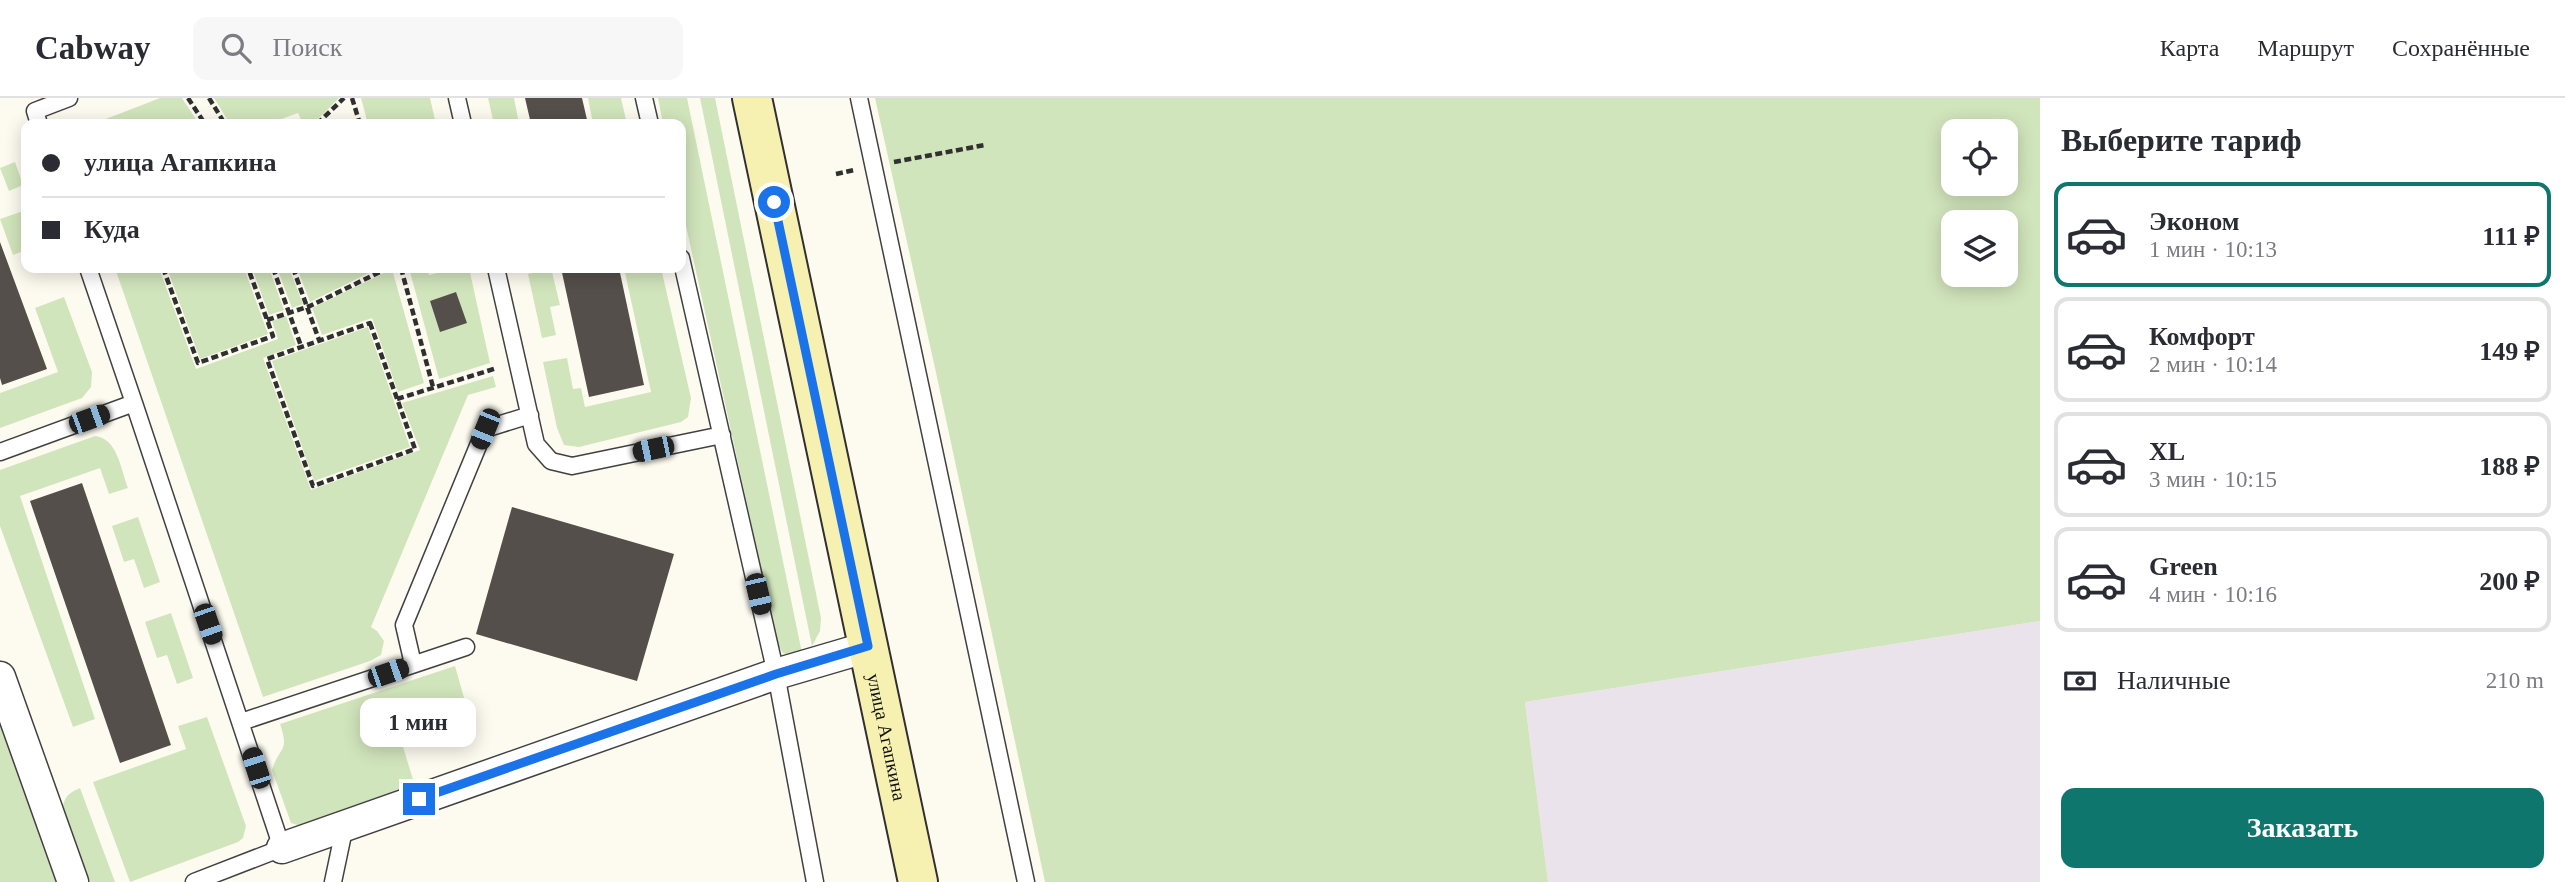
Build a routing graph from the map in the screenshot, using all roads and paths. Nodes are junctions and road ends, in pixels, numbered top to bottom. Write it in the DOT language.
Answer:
graph roads {
  1 [pos="69,98"];
  2 [pos="188,98"];
  3 [pos="209,98"];
  4 [pos="344,98"];
  5 [pos="352,98"];
  6 [pos="457,98"];
  7 [pos="643,98"];
  8 [pos="752,98"];
  9 [pos="859,98"];
  10 [pos="37,119"];
  11 [pos="202,119"];
  12 [pos="222,119"];
  13 [pos="322,119"];
  14 [pos="358,119"];
  15 [pos="462,119"];
  16 [pos="649,119"];
  17 [pos="985,145"];
  18 [pos="874,166"];
  19 [pos="836,174"];
  20 [pos="90,273"];
  21 [pos="165,273"];
  22 [pos="250,273"];
  23 [pos="276,273"];
  24 [pos="295,273"];
  25 [pos="378,273"];
  26 [pos="402,273"];
  27 [pos="497,273"];
  28 [pos="684,273"];
  29 [pos="307,307"];
  30 [pos="289,312"];
  31 [pos="267,320"];
  32 [pos="319,340"];
  33 [pos="302,346"];
  34 [pos="492,370"];
  35 [pos="433,387"];
  36 [pos="397,399"];
  37 [pos="134,403"];
  38 [pos="530,415"];
  39 [pos="722,435"];
  40 [pos="0,452"];
  41 [pos="868,646"];
  42 [pos="466,647"];
  43 [pos="413,664"];
  44 [pos="776,674"];
  45 [pos="0,677"];
  46 [pos="241,722"];
  47 [pos="345,825"];
  48 [pos="282,848"];
  49 [pos="339,881"];
  50 [pos="73,882"];
  51 [pos="194,882"];
  52 [pos="815,882"];
  53 [pos="918,882"];
  54 [pos="1026,882"];
  1 -- 10 [label="lane"];
  2 -- 11 [label="path"];
  3 -- 12 [label="path"];
  4 -- 13 [label="path"];
  5 -- 14 [label="path"];
  6 -- 15 [label="lane"];
  7 -- 16 [label="lane"];
  8 -- 41 [label="main road, улица Агапкина"];
  9 -- 18 [label="lane"];
  17 -- 18 [label="path"];
  18 -- 19 [label="path"];
  18 -- 54 [label="lane"];
  20 -- 37 [label="lane"];
  21 -- 31 [label="path"];
  22 -- 31 [label="path"];
  23 -- 30 [label="path"];
  24 -- 29 [label="path"];
  25 -- 29 [label="path"];
  26 -- 35 [label="path"];
  27 -- 38 [label="lane"];
  28 -- 39 [label="lane"];
  29 -- 30 [label="path"];
  29 -- 32 [label="path"];
  30 -- 31 [label="path"];
  30 -- 33 [label="path"];
  32 -- 33 [label="path"];
  32 -- 36 [label="path"];
  33 -- 36 [label="path"];
  34 -- 35 [label="path"];
  35 -- 36 [label="path"];
  37 -- 40 [label="lane"];
  37 -- 46 [label="lane"];
  38 -- 39 [label="lane"];
  38 -- 43 [label="lane"];
  39 -- 44 [label="lane"];
  41 -- 44 [label="street"];
  41 -- 53 [label="main road, улица Агапкина"];
  42 -- 43 [label="lane"];
  43 -- 46 [label="lane"];
  44 -- 47 [label="street"];
  44 -- 52 [label="lane"];
  45 -- 50 [label="street"];
  46 -- 48 [label="lane"];
  47 -- 48 [label="street"];
  47 -- 49 [label="lane"];
  48 -- 51 [label="lane"];
}
